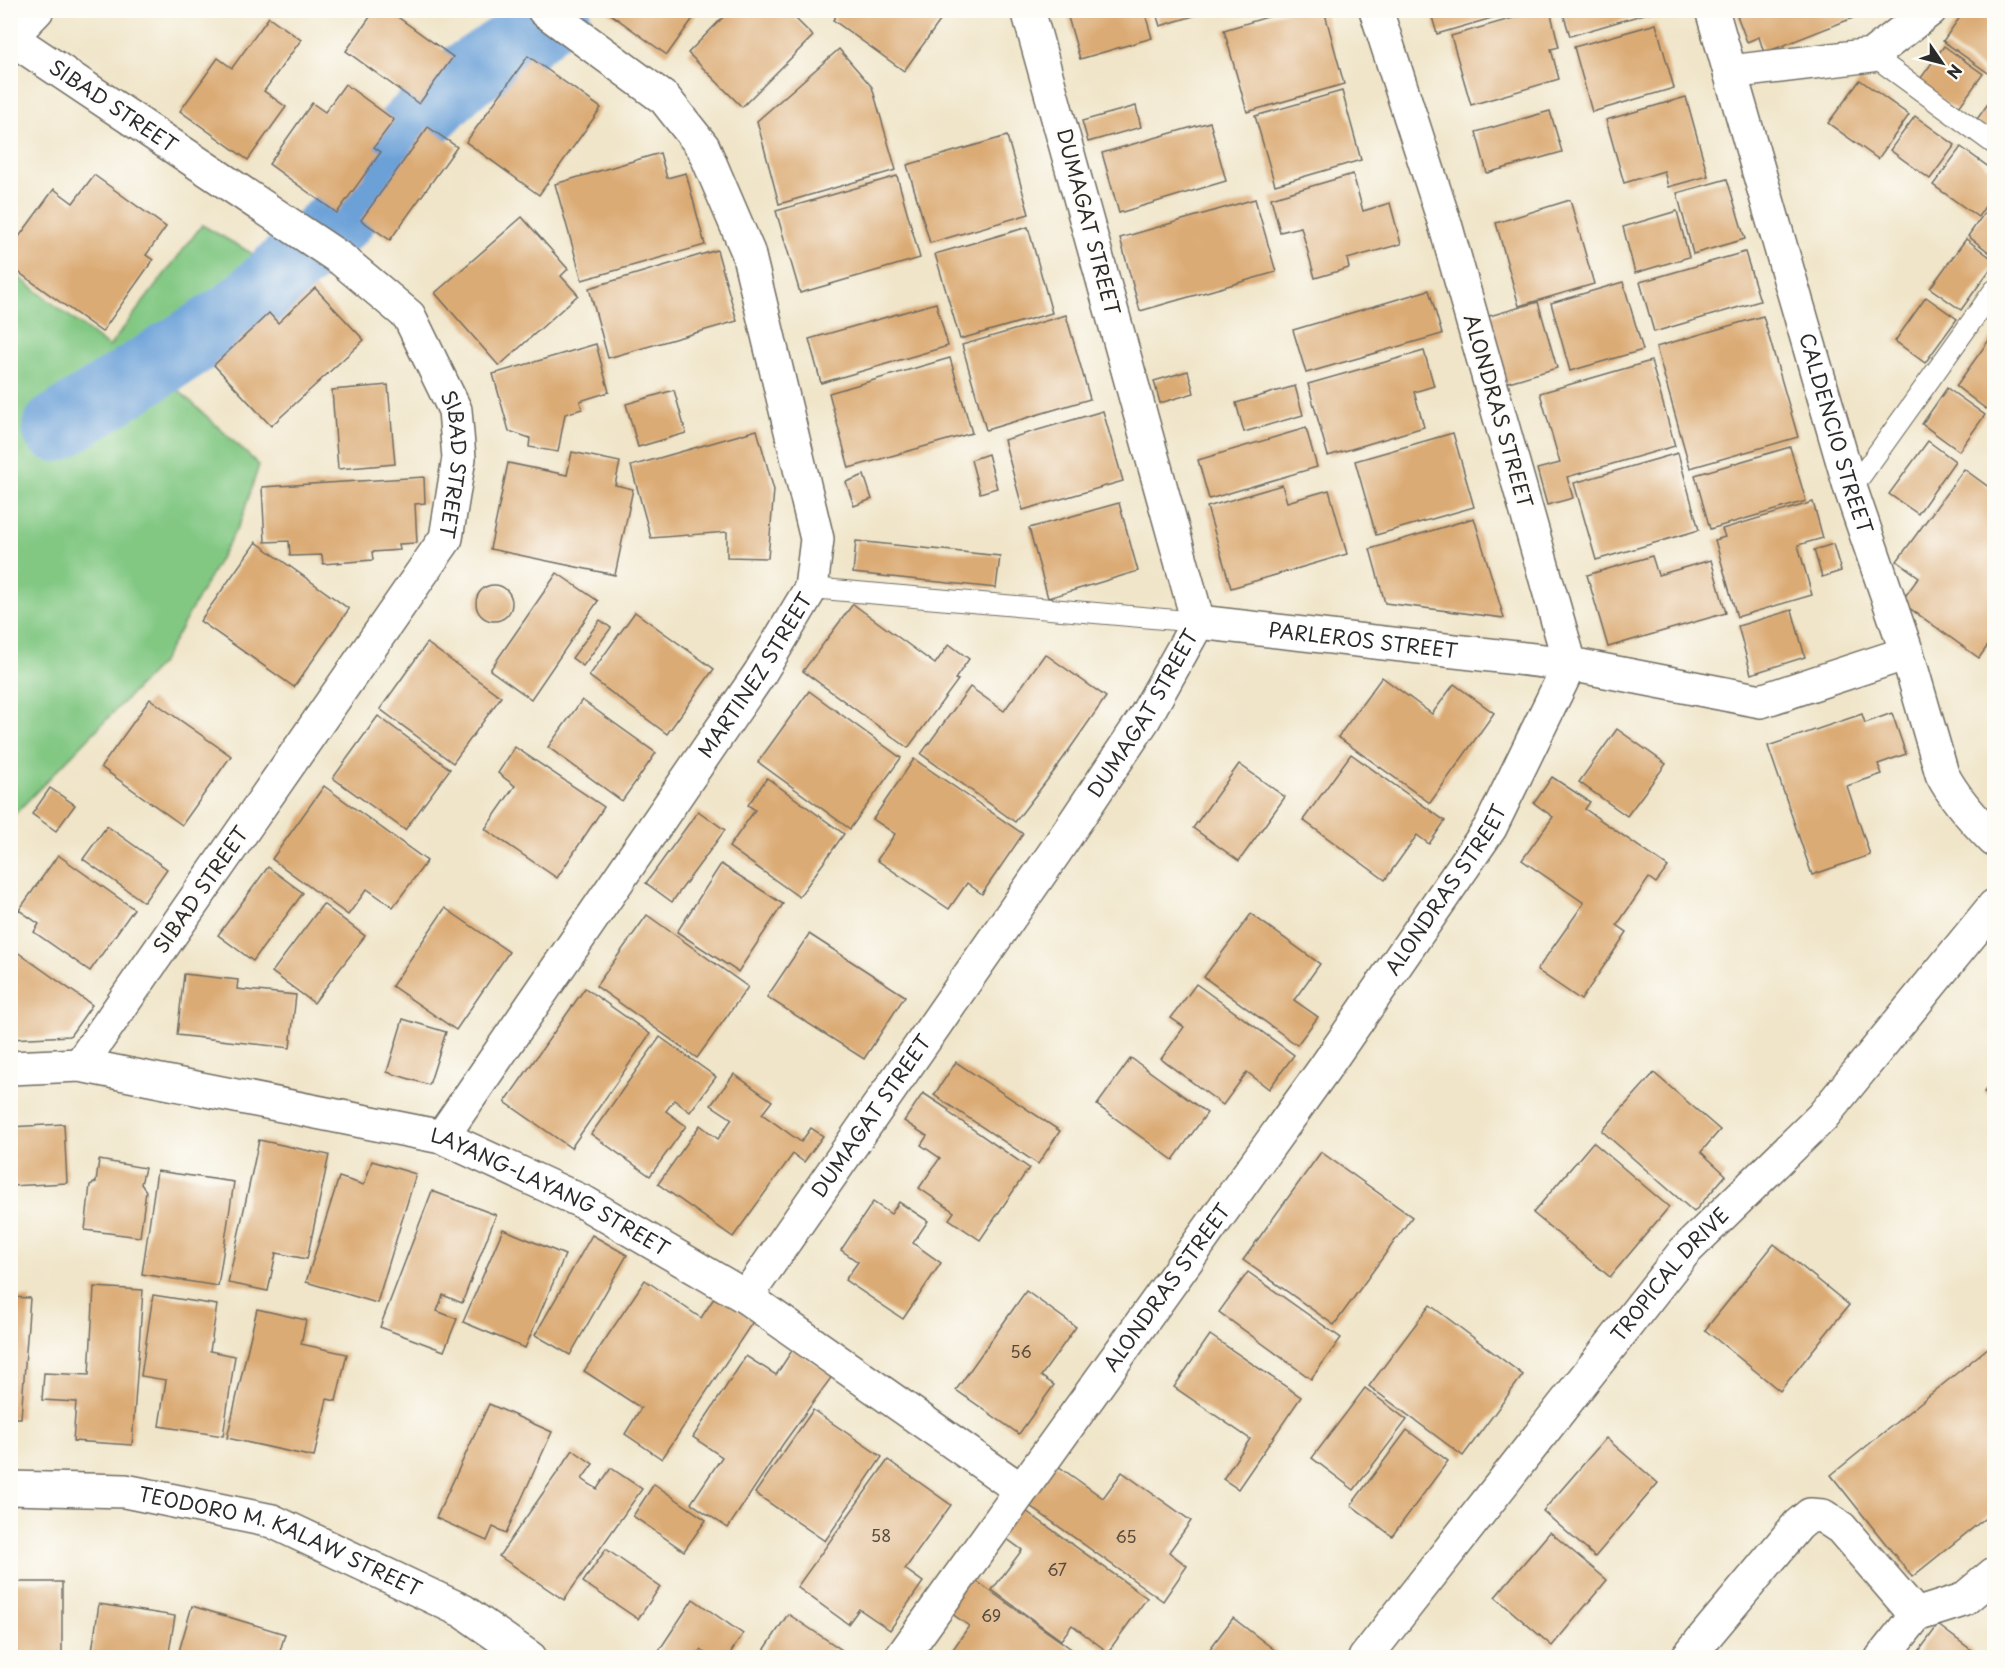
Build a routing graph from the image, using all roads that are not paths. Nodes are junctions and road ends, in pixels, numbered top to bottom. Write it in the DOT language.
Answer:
graph roads {
  1 [pos="37,10"];
  2 [pos="544,10"];
  3 [pos="1028,10"];
  4 [pos="1376,10"];
  5 [pos="1712,10"];
  6 [pos="1930,10"];
  7 [pos="11,38"];
  8 [pos="1872,55"];
  9 [pos="1730,72"];
  10 [pos="1995,144"];
  11 [pos="1995,290"];
  12 [pos="1851,490"];
  13 [pos="811,588"];
  14 [pos="1198,622"];
  15 [pos="1907,653"];
  16 [pos="1570,664"];
  17 [pos="1995,840"];
  18 [pos="1995,906"];
  19 [pos="80,1065"];
  20 [pos="10,1068"];
  21 [pos="442,1137"];
  22 [pos="746,1297"];
  23 [pos="10,1488"];
  24 [pos="1021,1490"];
  25 [pos="1995,1574"];
  26 [pos="1916,1615"];
  27 [pos="531,1658"];
  28 [pos="901,1658"];
  29 [pos="1365,1658"];
  30 [pos="1687,1658"];
  31 [pos="1882,1658"];
  1 -- 7 [label="street"];
  2 -- 13 [label="street, MARTINEZ STREET"];
  3 -- 14 [label="street, DUMAGAT STREET"];
  4 -- 16 [label="street, ALONDRAS STREET"];
  5 -- 9 [label="street, CALDENCIO STREET"];
  6 -- 8 [label="street"];
  7 -- 19 [label="street, SIBAD STREET"];
  8 -- 9 [label="street"];
  8 -- 10 [label="lane"];
  9 -- 12 [label="street, CALDENCIO STREET"];
  11 -- 12 [label="lane"];
  12 -- 15 [label="street, CALDENCIO STREET"];
  13 -- 14 [label="lane, PARLEROS STREET"];
  13 -- 21 [label="street, MARTINEZ STREET"];
  14 -- 16 [label="street, PARLEROS STREET"];
  14 -- 22 [label="street, DUMAGAT STREET"];
  15 -- 16 [label="street, PARLEROS STREET"];
  15 -- 17 [label="street, CALDENCIO STREET"];
  16 -- 24 [label="street, ALONDRAS STREET"];
  18 -- 29 [label="street, TROPICAL DRIVE"];
  19 -- 20 [label="street, LAYANG-LAYANG STREET"];
  19 -- 21 [label="street, LAYANG-LAYANG STREET"];
  21 -- 22 [label="street, LAYANG-LAYANG STREET"];
  22 -- 24 [label="street, LAYANG-LAYANG STREET"];
  23 -- 27 [label="street, TEODORO M. KALAW STREET"];
  24 -- 28 [label="street, ALONDRAS STREET"];
  25 -- 26 [label="street"];
  26 -- 30 [label="street"];
  26 -- 31 [label="street"];
}
